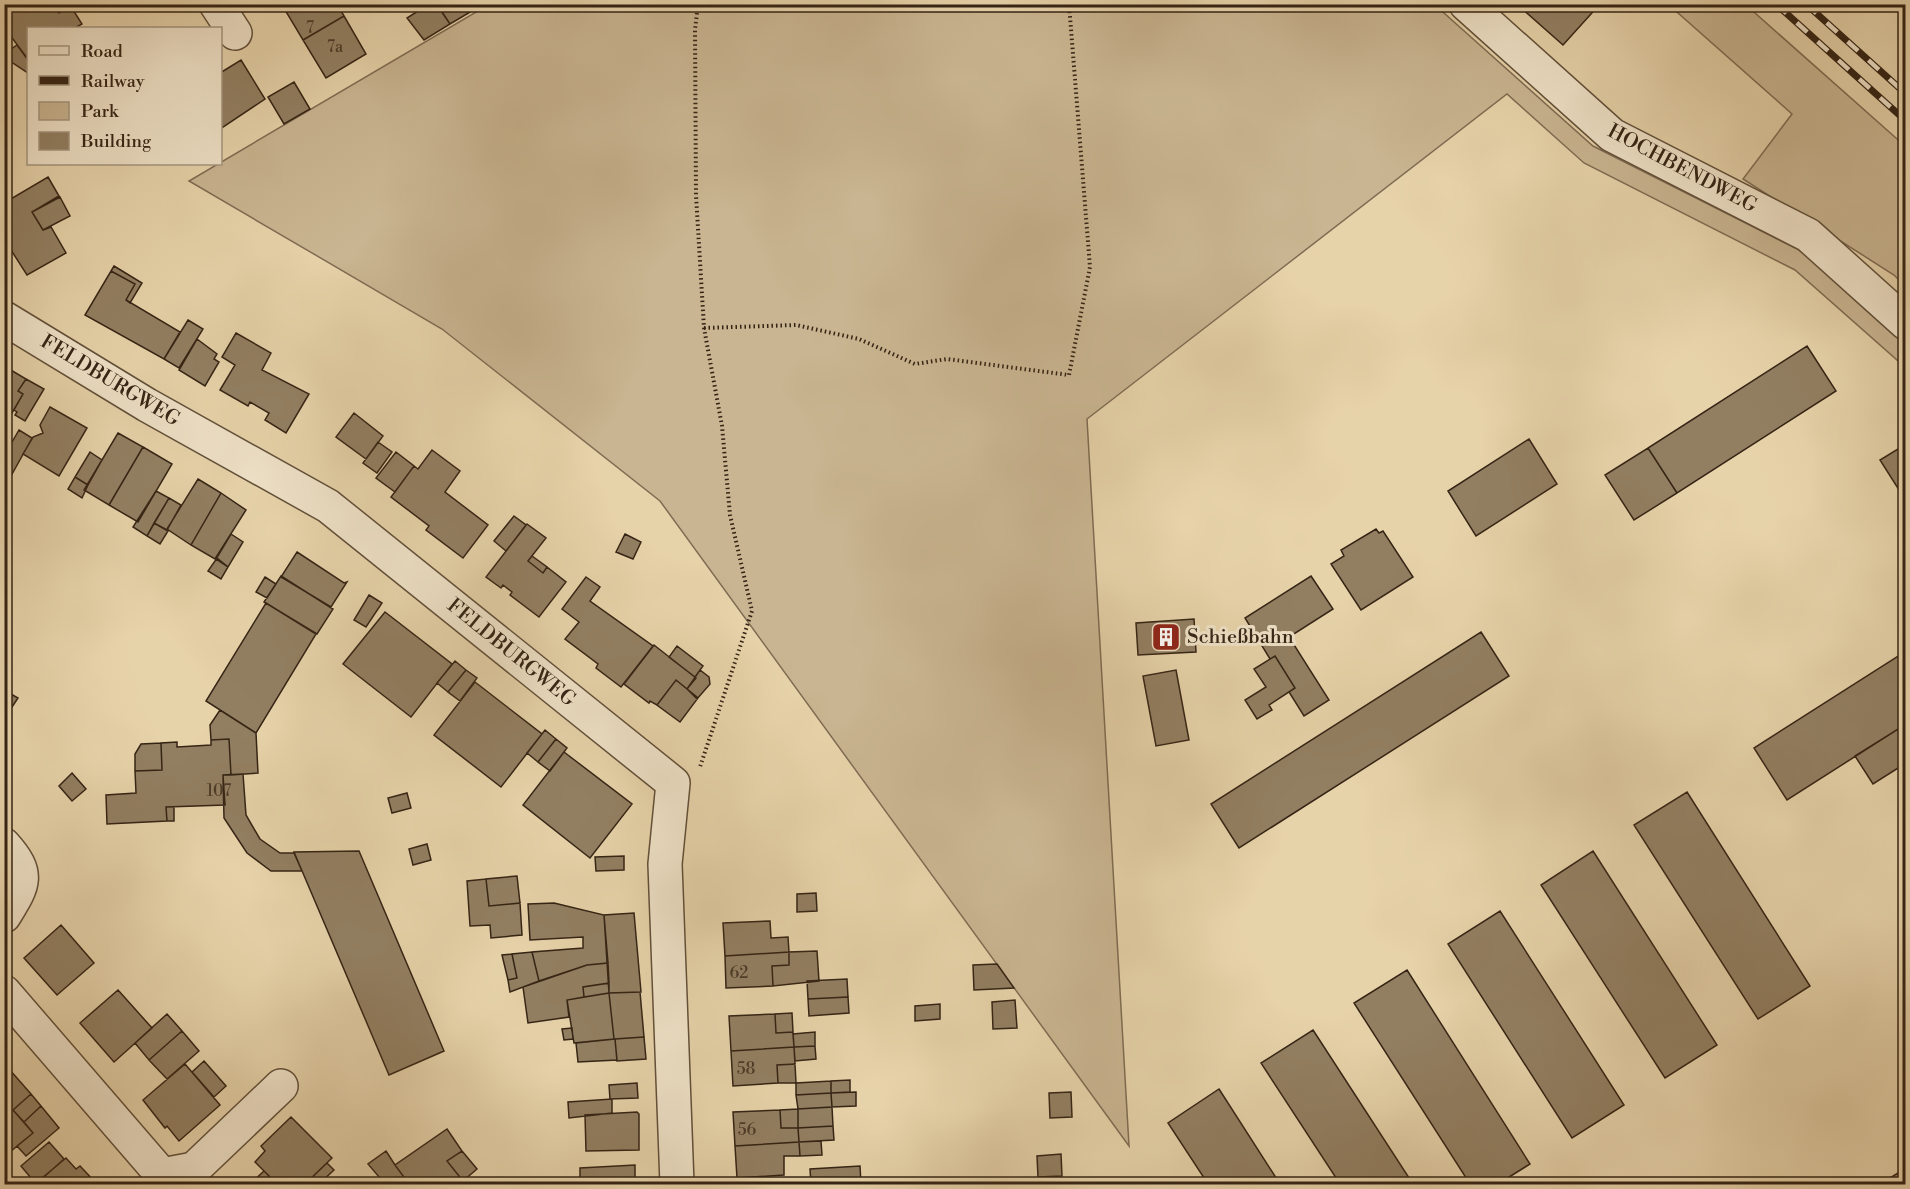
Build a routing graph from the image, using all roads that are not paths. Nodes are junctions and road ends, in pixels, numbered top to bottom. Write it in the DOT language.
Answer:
graph roads {
  1 [pos="216,4"];
  2 [pos="1466,4"];
  3 [pos="235,33"];
  4 [pos="4,318"];
  5 [pos="1905,323"];
  6 [pos="4,846"];
  7 [pos="4,916"];
  8 [pos="4,992"];
  9 [pos="281,1086"];
  10 [pos="160,1180"];
  11 [pos="677,1185"];
  1 -- 3 [label="street"];
  2 -- 5 [label="street, HOCHBENDWEG"];
  4 -- 11 [label="street, FELDBURGWEG"];
  6 -- 7 [label="street"];
  8 -- 10 [label="street"];
  9 -- 10 [label="street"];
}
